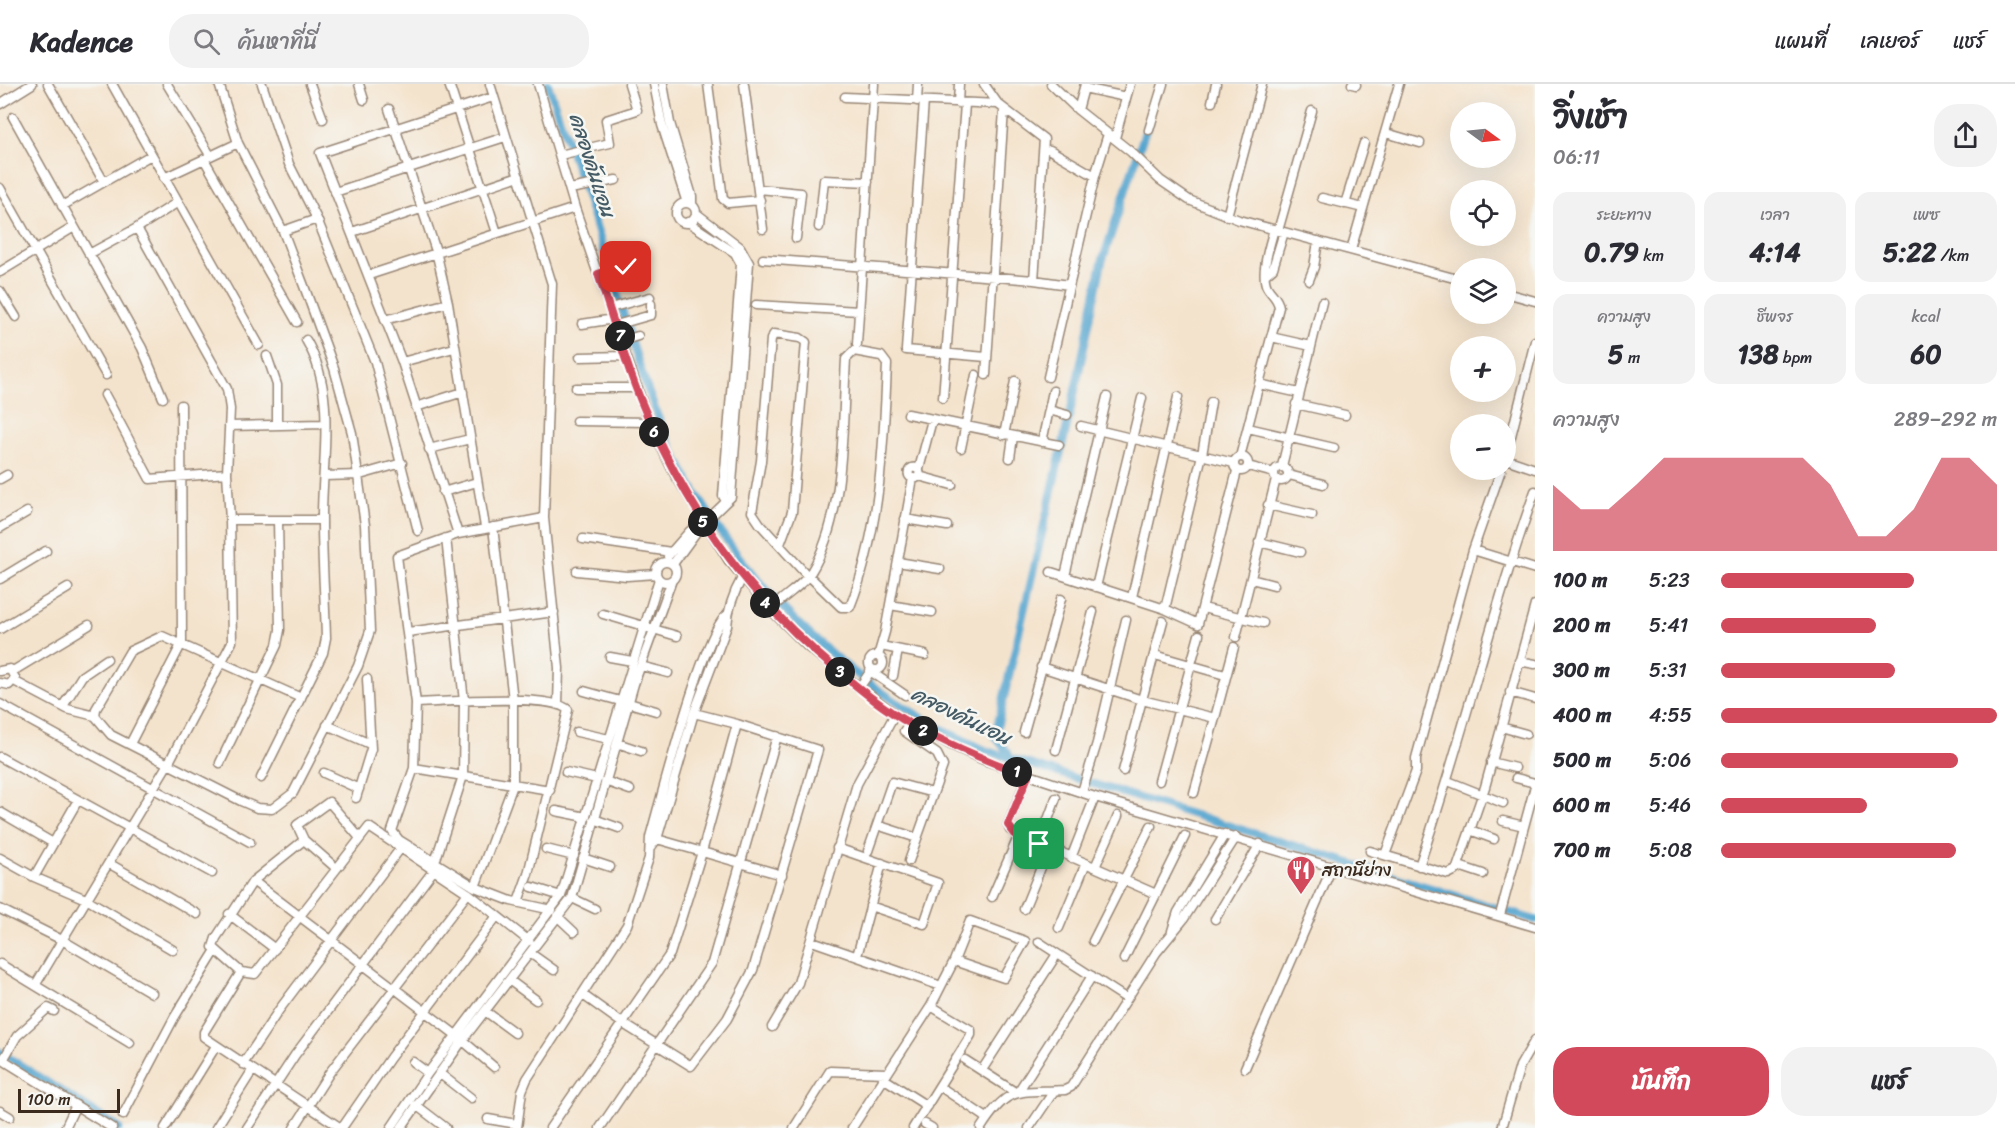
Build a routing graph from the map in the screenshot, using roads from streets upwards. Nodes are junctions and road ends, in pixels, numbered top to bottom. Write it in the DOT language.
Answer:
graph roads {
  1 [pos="32,84"];
  2 [pos="48,84"];
  3 [pos="112,84"];
  4 [pos="167,84"];
  5 [pos="219,84"];
  6 [pos="262,84"];
  7 [pos="310,84"];
  8 [pos="359,84"];
  9 [pos="449,84"];
  10 [pos="490,84"];
  11 [pos="538,84"];
  12 [pos="629,84"];
  13 [pos="654,84"];
  14 [pos="663,84"];
  15 [pos="708,84"];
  16 [pos="744,84"];
  17 [pos="874,84"];
  18 [pos="918,84"];
  19 [pos="959,84"];
  20 [pos="984,84"];
  21 [pos="1051,84"];
  22 [pos="1130,84"];
  23 [pos="1163,84"];
  24 [pos="1216,84"];
  25 [pos="1262,84"];
  26 [pos="1399,84"];
  27 [pos="1084,86"];
  28 [pos="493,97"];
  29 [pos="845,97"];
  30 [pos="1126,97"];
  31 [pos="872,99"];
  32 [pos="364,100"];
  33 [pos="921,101"];
  34 [pos="1212,102"];
  35 [pos="0,104"];
  36 [pos="961,104"];
  37 [pos="1001,107"];
  38 [pos="389,109"];
  39 [pos="456,109"];
  40 [pos="1078,110"];
  41 [pos="1312,111"];
  42 [pos="13,117"];
  43 [pos="323,119"];
  44 [pos="665,124"];
  45 [pos="397,127"];
  46 [pos="1149,130"];
  47 [pos="1386,133"];
  48 [pos="1111,136"];
  49 [pos="505,137"];
  50 [pos="238,143"];
  51 [pos="1364,143"];
  52 [pos="1420,143"];
  53 [pos="469,150"];
  54 [pos="1050,150"];
  55 [pos="563,154"];
  56 [pos="151,155"];
  57 [pos="207,157"];
  58 [pos="409,168"];
  59 [pos="519,176"];
  60 [pos="1095,176"];
  61 [pos="164,178"];
  62 [pos="616,180"];
  63 [pos="104,182"];
  64 [pos="868,182"];
  65 [pos="0,188"];
  66 [pos="482,188"];
  67 [pos="572,188"];
  68 [pos="759,189"];
  69 [pos="335,192"];
  70 [pos="1322,198"];
  71 [pos="760,200"];
  72 [pos="178,202"];
  73 [pos="1345,204"];
  74 [pos="62,206"];
  75 [pos="692,207"];
  76 [pos="423,208"];
  77 [pos="575,208"];
  78 [pos="1363,208"];
  79 [pos="1227,216"];
  80 [pos="317,219"];
  81 [pos="688,222"];
  82 [pos="533,224"];
  83 [pos="74,227"];
  84 [pos="819,227"];
  85 [pos="137,228"];
  86 [pos="763,229"];
  87 [pos="283,231"];
  88 [pos="1279,231"];
  89 [pos="352,232"];
  90 [pos="497,233"];
  91 [pos="796,238"];
  92 [pos="1318,241"];
  93 [pos="1351,250"];
  94 [pos="36,251"];
  95 [pos="436,251"];
  96 [pos="89,254"];
  97 [pos="764,260"];
  98 [pos="862,268"];
  99 [pos="912,271"];
  100 [pos="0,272"];
  101 [pos="601,273"];
  102 [pos="627,274"];
  103 [pos="952,274"];
  104 [pos="369,275"];
  105 [pos="992,277"];
  106 [pos="1450,277"];
  107 [pos="1034,280"];
  108 [pos="1309,280"];
  109 [pos="1069,285"];
  110 [pos="0,291"];
  111 [pos="1516,296"];
  112 [pos="1535,301"];
  113 [pos="1322,302"];
  114 [pos="448,303"];
  115 [pos="756,305"];
  116 [pos="613,307"];
  117 [pos="859,311"];
  118 [pos="16,317"];
  119 [pos="385,320"];
  120 [pos="297,322"];
  121 [pos="617,322"];
  122 [pos="582,324"];
  123 [pos="638,336"];
  124 [pos="1271,337"];
  125 [pos="306,340"];
  126 [pos="624,340"];
  127 [pos="1535,341"];
  128 [pos="857,344"];
  129 [pos="259,345"];
  130 [pos="1311,346"];
  131 [pos="454,348"];
  132 [pos="267,356"];
  133 [pos="626,356"];
  134 [pos="946,356"];
  135 [pos="580,357"];
  136 [pos="986,357"];
  137 [pos="402,363"];
  138 [pos="1531,369"];
  139 [pos="106,375"];
  140 [pos="1048,377"];
  141 [pos="1015,381"];
  142 [pos="1258,384"];
  143 [pos="576,388"];
  144 [pos="638,388"];
  145 [pos="1053,391"];
  146 [pos="464,392"];
  147 [pos="1299,393"];
  148 [pos="105,395"];
  149 [pos="1107,397"];
  150 [pos="1178,397"];
  151 [pos="163,398"];
  152 [pos="943,398"];
  153 [pos="1142,399"];
  154 [pos="1211,402"];
  155 [pos="1296,404"];
  156 [pos="181,405"];
  157 [pos="416,407"];
  158 [pos="1049,410"];
  159 [pos="908,414"];
  160 [pos="1067,415"];
  161 [pos="1345,415"];
  162 [pos="932,420"];
  163 [pos="576,421"];
  164 [pos="649,422"];
  165 [pos="1516,422"];
  166 [pos="277,424"];
  167 [pos="325,424"];
  168 [pos="229,426"];
  169 [pos="1081,426"];
  170 [pos="965,428"];
  171 [pos="1248,428"];
  172 [pos="1100,430"];
  173 [pos="1009,436"];
  174 [pos="1132,437"];
  175 [pos="1289,438"];
  176 [pos="470,439"];
  177 [pos="1042,442"];
  178 [pos="1059,445"];
  179 [pos="1167,445"];
  180 [pos="961,448"];
  181 [pos="1334,448"];
  182 [pos="429,449"];
  183 [pos="1202,455"];
  184 [pos="1010,458"];
  185 [pos="1516,462"];
  186 [pos="402,463"];
  187 [pos="1237,464"];
  188 [pos="1282,466"];
  189 [pos="1535,469"];
  190 [pos="227,473"];
  191 [pos="917,474"];
  192 [pos="360,475"];
  193 [pos="1288,475"];
  194 [pos="181,476"];
  195 [pos="324,476"];
  196 [pos="1275,476"];
  197 [pos="1498,480"];
  198 [pos="477,482"];
  199 [pos="1323,484"];
  200 [pos="952,485"];
  201 [pos="1535,491"];
  202 [pos="443,492"];
  203 [pos="726,501"];
  204 [pos="1268,505"];
  205 [pos="27,512"];
  206 [pos="1312,514"];
  207 [pos="544,518"];
  208 [pos="322,519"];
  209 [pos="905,519"];
  210 [pos="230,520"];
  211 [pos="278,520"];
  212 [pos="703,523"];
  213 [pos="947,526"];
  214 [pos="489,527"];
  215 [pos="0,528"];
  216 [pos="418,531"];
  217 [pos="458,534"];
  218 [pos="446,538"];
  219 [pos="583,539"];
  220 [pos="1259,542"];
  221 [pos="780,544"];
  222 [pos="1473,550"];
  223 [pos="46,551"];
  224 [pos="671,552"];
  225 [pos="1300,552"];
  226 [pos="898,562"];
  227 [pos="1510,562"];
  228 [pos="669,563"];
  229 [pos="940,569"];
  230 [pos="1535,569"];
  231 [pos="577,571"];
  232 [pos="808,572"];
  233 [pos="1051,572"];
  234 [pos="1065,576"];
  235 [pos="658,577"];
  236 [pos="742,578"];
  237 [pos="0,579"];
  238 [pos="1251,579"];
  239 [pos="672,580"];
  240 [pos="1274,585"];
  241 [pos="1096,587"];
  242 [pos="68,588"];
  243 [pos="1132,597"];
  244 [pos="1061,599"];
  245 [pos="890,605"];
  246 [pos="1535,605"];
  247 [pos="773,607"];
  248 [pos="1203,608"];
  249 [pos="1165,609"];
  250 [pos="554,612"];
  251 [pos="932,612"];
  252 [pos="1093,612"];
  253 [pos="603,614"];
  254 [pos="1242,617"];
  255 [pos="504,618"];
  256 [pos="1126,620"];
  257 [pos="1163,621"];
  258 [pos="1263,623"];
  259 [pos="89,625"];
  260 [pos="644,625"];
  261 [pos="455,626"];
  262 [pos="1532,626"];
  263 [pos="653,628"];
  264 [pos="0,629"];
  265 [pos="408,632"];
  266 [pos="1199,635"];
  267 [pos="676,636"];
  268 [pos="1236,637"];
  269 [pos="182,643"];
  270 [pos="881,646"];
  271 [pos="1234,647"];
  272 [pos="898,650"];
  273 [pos="925,655"];
  274 [pos="1155,655"];
  275 [pos="610,657"];
  276 [pos="107,659"];
  277 [pos="1519,660"];
  278 [pos="222,663"];
  279 [pos="636,664"];
  280 [pos="1535,664"];
  281 [pos="1192,666"];
  282 [pos="1041,667"];
  283 [pos="0,670"];
  284 [pos="13,671"];
  285 [pos="870,671"];
  286 [pos="668,674"];
  287 [pos="1225,675"];
  288 [pos="893,676"];
  289 [pos="1076,678"];
  290 [pos="367,679"];
  291 [pos="262,680"];
  292 [pos="14,681"];
  293 [pos="700,681"];
  294 [pos="0,683"];
  295 [pos="860,687"];
  296 [pos="1108,690"];
  297 [pos="584,692"];
  298 [pos="1510,692"];
  299 [pos="905,695"];
  300 [pos="301,698"];
  301 [pos="1535,699"];
  302 [pos="513,700"];
  303 [pos="1142,700"];
  304 [pos="464,701"];
  305 [pos="625,702"];
  306 [pos="416,703"];
  307 [pos="0,704"];
  308 [pos="558,705"];
  309 [pos="63,706"];
  310 [pos="1180,709"];
  311 [pos="656,711"];
  312 [pos="694,713"];
  313 [pos="895,714"];
  314 [pos="95,716"];
  315 [pos="1215,718"];
  316 [pos="890,723"];
  317 [pos="737,724"];
  318 [pos="327,725"];
  319 [pos="907,727"];
  320 [pos="1501,728"];
  321 [pos="577,732"];
  322 [pos="1024,732"];
  323 [pos="1526,734"];
  324 [pos="777,736"];
  325 [pos="613,741"];
  326 [pos="130,744"];
  327 [pos="370,744"];
  328 [pos="1056,750"];
  329 [pos="641,751"];
  330 [pos="0,757"];
  331 [pos="169,762"];
  332 [pos="1491,762"];
  333 [pos="220,763"];
  334 [pos="674,764"];
  335 [pos="414,768"];
  336 [pos="1515,768"];
  337 [pos="1123,771"];
  338 [pos="566,772"];
  339 [pos="324,773"];
  340 [pos="464,776"];
  341 [pos="1028,776"];
  342 [pos="261,778"];
  343 [pos="1516,778"];
  344 [pos="601,780"];
  345 [pos="1448,781"];
  346 [pos="1159,782"];
  347 [pos="513,785"];
  348 [pos="1535,785"];
  349 [pos="153,789"];
  350 [pos="359,789"];
  351 [pos="550,790"];
  352 [pos="630,790"];
  353 [pos="1083,791"];
  354 [pos="933,793"];
  355 [pos="1194,793"];
  356 [pos="1483,794"];
  357 [pos="1095,797"];
  358 [pos="356,798"];
  359 [pos="1056,798"];
  360 [pos="78,800"];
  361 [pos="1503,803"];
  362 [pos="556,811"];
  363 [pos="0,812"];
  364 [pos="1118,816"];
  365 [pos="590,818"];
  366 [pos="1503,821"];
  367 [pos="877,825"];
  368 [pos="1151,826"];
  369 [pos="1524,826"];
  370 [pos="131,828"];
  371 [pos="619,828"];
  372 [pos="1470,830"];
  373 [pos="1225,834"];
  374 [pos="1018,835"];
  375 [pos="1185,836"];
  376 [pos="359,837"];
  377 [pos="1236,837"];
  378 [pos="917,838"];
  379 [pos="1494,838"];
  380 [pos="304,840"];
  381 [pos="250,842"];
  382 [pos="53,843"];
  383 [pos="654,843"];
  384 [pos="1039,844"];
  385 [pos="1260,844"];
  386 [pos="837,848"];
  387 [pos="1049,848"];
  388 [pos="400,849"];
  389 [pos="546,849"];
  390 [pos="868,851"];
  391 [pos="1370,851"];
  392 [pos="702,852"];
  393 [pos="1385,855"];
  394 [pos="579,857"];
  395 [pos="0,858"];
  396 [pos="1071,858"];
  397 [pos="909,861"];
  398 [pos="882,863"];
  399 [pos="110,864"];
  400 [pos="742,864"];
  401 [pos="1090,865"];
  402 [pos="1333,865"];
  403 [pos="1419,866"];
  404 [pos="434,867"];
  405 [pos="610,867"];
  406 [pos="336,868"];
  407 [pos="1457,868"];
  408 [pos="212,873"];
  409 [pos="1483,874"];
  410 [pos="782,875"];
  411 [pos="34,877"];
  412 [pos="1123,880"];
  413 [pos="253,881"];
  414 [pos="532,888"];
  415 [pos="471,890"];
  416 [pos="1156,894"];
  417 [pos="561,896"];
  418 [pos="992,897"];
  419 [pos="572,898"];
  420 [pos="88,900"];
  421 [pos="518,902"];
  422 [pos="870,906"];
  423 [pos="0,909"];
  424 [pos="595,909"];
  425 [pos="1024,909"];
  426 [pos="1502,910"];
  427 [pos="197,914"];
  428 [pos="229,914"];
  429 [pos="555,914"];
  430 [pos="497,916"];
  431 [pos="299,917"];
  432 [pos="1215,919"];
  433 [pos="546,925"];
  434 [pos="1535,927"];
  435 [pos="1059,928"];
  436 [pos="574,932"];
  437 [pos="1171,934"];
  438 [pos="62,940"];
  439 [pos="331,941"];
  440 [pos="529,941"];
  441 [pos="812,941"];
  442 [pos="1093,941"];
  443 [pos="1039,942"];
  444 [pos="274,949"];
  445 [pos="173,950"];
  446 [pos="216,951"];
  447 [pos="530,952"];
  448 [pos="1057,954"];
  449 [pos="857,956"];
  450 [pos="1124,959"];
  451 [pos="954,962"];
  452 [pos="0,964"];
  453 [pos="362,966"];
  454 [pos="554,970"];
  455 [pos="242,972"];
  456 [pos="1092,976"];
  457 [pos="509,980"];
  458 [pos="36,984"];
  459 [pos="941,986"];
  460 [pos="393,989"];
  461 [pos="152,993"];
  462 [pos="493,994"];
  463 [pos="583,995"];
  464 [pos="1127,999"];
  465 [pos="536,1000"];
  466 [pos="931,1006"];
  467 [pos="54,1011"];
  468 [pos="424,1011"];
  469 [pos="485,1011"];
  470 [pos="622,1023"];
  471 [pos="772,1027"];
  472 [pos="515,1033"];
  473 [pos="459,1038"];
  474 [pos="1535,1040"];
  475 [pos="130,1042"];
  476 [pos="216,1046"];
  477 [pos="657,1046"];
  478 [pos="3,1058"];
  479 [pos="965,1060"];
  480 [pos="413,1062"];
  481 [pos="243,1064"];
  482 [pos="494,1066"];
  483 [pos="1245,1068"];
  484 [pos="982,1070"];
  485 [pos="252,1071"];
  486 [pos="428,1073"];
  487 [pos="439,1073"];
  488 [pos="884,1075"];
  489 [pos="274,1086"];
  490 [pos="945,1090"];
  491 [pos="1054,1091"];
  492 [pos="1017,1092"];
  493 [pos="471,1098"];
  494 [pos="416,1105"];
  495 [pos="76,1106"];
  496 [pos="927,1106"];
  497 [pos="308,1107"];
  498 [pos="0,1111"];
  499 [pos="123,1115"];
  500 [pos="10,1117"];
  501 [pos="987,1118"];
  502 [pos="488,1119"];
  503 [pos="517,1126"];
  504 [pos="65,1128"];
  505 [pos="112,1128"];
  506 [pos="165,1128"];
  507 [pos="216,1128"];
  508 [pos="247,1128"];
  509 [pos="294,1128"];
  510 [pos="342,1128"];
  511 [pos="391,1128"];
  512 [pos="401,1128"];
  513 [pos="446,1128"];
  514 [pos="549,1128"];
  515 [pos="600,1128"];
  516 [pos="794,1128"];
  517 [pos="852,1128"];
  518 [pos="913,1128"];
  519 [pos="981,1128"];
  520 [pos="1029,1128"];
  521 [pos="1502,1128"];
  1 -- 35 [label="street"];
  2 -- 63 [label="street"];
  3 -- 56 [label="street"];
  4 -- 57 [label="street"];
  5 -- 50 [label="street"];
  6 -- 80 [label="street"];
  7 -- 43 [label="street"];
  8 -- 32 [label="street"];
  9 -- 39 [label="street"];
  10 -- 28 [label="street"];
  11 -- 55 [label="street"];
  12 -- 55 [label="street"];
  13 -- 44 [label="street"];
  14 -- 44 [label="street"];
  15 -- 71 [label="street"];
  16 -- 68 [label="street"];
  17 -- 31 [label="street"];
  18 -- 33 [label="street"];
  19 -- 36 [label="street"];
  20 -- 37 [label="street"];
  21 -- 40 [label="street"];
  22 -- 30 [label="street"];
  23 -- 46 [label="street"];
  24 -- 34 [label="street"];
  25 -- 79 [label="street"];
  26 -- 47 [label="street"];
  27 -- 30 [label="street"];
  27 -- 40 [label="street"];
  28 -- 39 [label="street"];
  28 -- 49 [label="street"];
  29 -- 31 [label="street"];
  30 -- 48 [label="street"];
  31 -- 33 [label="street"];
  31 -- 64 [label="street"];
  33 -- 36 [label="street"];
  33 -- 99 [label="street"];
  36 -- 37 [label="street"];
  36 -- 103 [label="street"];
  37 -- 105 [label="street"];
  37 -- 107 [label="street"];
  38 -- 45 [label="street"];
  39 -- 45 [label="street"];
  39 -- 53 [label="street"];
  40 -- 48 [label="street"];
  41 -- 88 [label="street"];
  42 -- 74 [label="street"];
  44 -- 75 [label="street"];
  45 -- 58 [label="street"];
  45 -- 69 [label="street"];
  47 -- 52 [label="street"];
  47 -- 78 [label="street"];
  48 -- 60 [label="street"];
  48 -- 79 [label="street"];
  49 -- 53 [label="street"];
  49 -- 59 [label="street"];
  50 -- 57 [label="street"];
  50 -- 87 [label="street"];
  51 -- 73 [label="street"];
  53 -- 58 [label="street"];
  53 -- 66 [label="street"];
  54 -- 60 [label="street"];
  55 -- 67 [label="street"];
  56 -- 61 [label="street"];
  56 -- 63 [label="street"];
  57 -- 61 [label="street"];
  57 -- 120 [label="street"];
  58 -- 69 [label="street"];
  58 -- 76 [label="street"];
  59 -- 66 [label="street"];
  59 -- 82 [label="street"];
  60 -- 109 [label="street"];
  61 -- 72 [label="street"];
  62 -- 67 [label="street"];
  63 -- 74 [label="street"];
  64 -- 84 [label="street"];
  64 -- 98 [label="street"];
  65 -- 94 [label="street"];
  66 -- 76 [label="street"];
  66 -- 90 [label="street"];
  67 -- 77 [label="street"];
  68 -- 71 [label="street"];
  68 -- 91 [label="street"];
  69 -- 89 [label="street"];
  70 -- 73 [label="street"];
  71 -- 86 [label="street"];
  72 -- 85 [label="street"];
  72 -- 129 [label="street"];
  73 -- 78 [label="street"];
  74 -- 83 [label="street"];
  75 -- 81 [label="street"];
  75 -- 81 [label="street"];
  75 -- 203 [label="street"];
  76 -- 89 [label="street"];
  76 -- 95 [label="street"];
  77 -- 82 [label="street"];
  77 -- 101 [label="street"];
  78 -- 93 [label="street"];
  79 -- 88 [label="street"];
  80 -- 87 [label="street"];
  80 -- 186 [label="street"];
  81 -- 203 [label="street"];
  82 -- 90 [label="street"];
  82 -- 207 [label="street"];
  83 -- 94 [label="street"];
  83 -- 96 [label="street"];
  85 -- 96 [label="street"];
  85 -- 168 [label="street"];
  87 -- 192 [label="street"];
  88 -- 92 [label="street"];
  88 -- 124 [label="street"];
  89 -- 104 [label="street"];
  90 -- 95 [label="street"];
  92 -- 93 [label="street"];
  92 -- 108 [label="street"];
  93 -- 106 [label="street"];
  94 -- 100 [label="street"];
  94 -- 139 [label="street"];
  95 -- 104 [label="street"];
  95 -- 114 [label="street"];
  96 -- 151 [label="street"];
  97 -- 98 [label="street"];
  98 -- 99 [label="street"];
  98 -- 117 [label="street"];
  99 -- 103 [label="street"];
  99 -- 134 [label="street"];
  101 -- 102 [label="street"];
  101 -- 116 [label="street"];
  103 -- 105 [label="street"];
  103 -- 134 [label="street"];
  104 -- 119 [label="street"];
  105 -- 107 [label="street"];
  105 -- 136 [label="street"];
  107 -- 109 [label="street"];
  109 -- 140 [label="street"];
  110 -- 118 [label="street"];
  111 -- 112 [label="street"];
  113 -- 130 [label="street"];
  114 -- 119 [label="street"];
  114 -- 131 [label="street"];
  115 -- 117 [label="street"];
  116 -- 121 [label="street"];
  116 -- 121 [label="street"];
  117 -- 128 [label="street"];
  119 -- 137 [label="street"];
  121 -- 122 [label="street"];
  121 -- 126 [label="street"];
  123 -- 126 [label="street"];
  124 -- 130 [label="street"];
  124 -- 142 [label="street"];
  125 -- 167 [label="street"];
  126 -- 133 [label="street"];
  127 -- 138 [label="street"];
  130 -- 147 [label="street"];
  131 -- 137 [label="street"];
  131 -- 146 [label="street"];
  132 -- 166 [label="street"];
  133 -- 135 [label="street"];
  133 -- 144 [label="street"];
  134 -- 136 [label="street"];
  134 -- 152 [label="street"];
  136 -- 170 [label="street"];
  137 -- 157 [label="street"];
  138 -- 165 [label="street"];
  141 -- 173 [label="street"];
  142 -- 147 [label="street"];
  142 -- 171 [label="street"];
  143 -- 144 [label="street"];
  144 -- 164 [label="street"];
  145 -- 158 [label="street"];
  146 -- 157 [label="street"];
  146 -- 176 [label="street"];
  147 -- 155 [label="street"];
  148 -- 194 [label="street"];
  149 -- 172 [label="street"];
  150 -- 179 [label="street"];
  153 -- 174 [label="street"];
  154 -- 183 [label="street"];
  155 -- 161 [label="street"];
  155 -- 175 [label="street"];
  156 -- 194 [label="street"];
  157 -- 182 [label="street"];
  158 -- 160 [label="street"];
  158 -- 177 [label="street"];
  159 -- 162 [label="street"];
  162 -- 170 [label="street"];
  162 -- 191 [label="street"];
  163 -- 164 [label="street"];
  164 -- 212 [label="street"];
  166 -- 167 [label="street"];
  166 -- 168 [label="street"];
  167 -- 195 [label="street"];
  168 -- 190 [label="street"];
  169 -- 172 [label="street"];
  170 -- 173 [label="street"];
  170 -- 180 [label="street"];
  171 -- 175 [label="street"];
  171 -- 187 [label="street"];
  172 -- 174 [label="street"];
  172 -- 234 [label="street"];
  173 -- 177 [label="street"];
  173 -- 184 [label="street"];
  174 -- 179 [label="street"];
  174 -- 241 [label="street"];
  175 -- 181 [label="street"];
  175 -- 188 [label="street"];
  176 -- 182 [label="street"];
  176 -- 198 [label="street"];
  177 -- 178 [label="street"];
  179 -- 183 [label="street"];
  179 -- 243 [label="street"];
  182 -- 202 [label="street"];
  183 -- 187 [label="street"];
  183 -- 249 [label="street"];
  185 -- 189 [label="street"];
  186 -- 192 [label="street"];
  186 -- 216 [label="street"];
  187 -- 196 [label="street"];
  187 -- 248 [label="street"];
  188 -- 193 [label="street"];
  188 -- 196 [label="street"];
  190 -- 194 [label="street"];
  190 -- 210 [label="street"];
  191 -- 200 [label="street"];
  191 -- 209 [label="street"];
  192 -- 195 [label="street"];
  192 -- 318 [label="street"];
  193 -- 196 [label="street"];
  193 -- 199 [label="street"];
  194 -- 269 [label="street"];
  195 -- 208 [label="street"];
  196 -- 204 [label="street"];
  197 -- 222 [label="street"];
  198 -- 202 [label="street"];
  198 -- 214 [label="street"];
  201 -- 227 [label="street"];
  202 -- 217 [label="street"];
  203 -- 212 [label="street"];
  204 -- 206 [label="street"];
  204 -- 220 [label="street"];
  205 -- 215 [label="street"];
  207 -- 214 [label="street"];
  207 -- 250 [label="street"];
  208 -- 211 [label="street"];
  208 -- 300 [label="street"];
  209 -- 213 [label="street"];
  209 -- 226 [label="street"];
  210 -- 211 [label="street"];
  210 -- 278 [label="street"];
  211 -- 291 [label="street"];
  212 -- 224 [label="street"];
  212 -- 228 [label="street"];
  212 -- 236 [label="street"];
  214 -- 217 [label="street"];
  214 -- 255 [label="street"];
  217 -- 218 [label="street"];
  218 -- 261 [label="street"];
  218 -- 265 [label="street"];
  219 -- 224 [label="street"];
  220 -- 225 [label="street"];
  220 -- 238 [label="street"];
  221 -- 221 [label="street"];
  221 -- 232 [label="street"];
  222 -- 227 [label="street"];
  222 -- 393 [label="street"];
  223 -- 237 [label="street"];
  224 -- 228 [label="street"];
  226 -- 229 [label="street"];
  226 -- 245 [label="street"];
  227 -- 230 [label="street"];
  227 -- 345 [label="street"];
  228 -- 235 [label="street"];
  228 -- 239 [label="street"];
  231 -- 235 [label="street"];
  232 -- 232 [label="street"];
  232 -- 247 [label="street"];
  233 -- 234 [label="street"];
  234 -- 241 [label="street"];
  235 -- 239 [label="street"];
  235 -- 260 [label="street"];
  236 -- 247 [label="street"];
  236 -- 293 [label="street"];
  238 -- 240 [label="street"];
  238 -- 254 [label="street"];
  239 -- 263 [label="street"];
  241 -- 243 [label="street"];
  242 -- 264 [label="street"];
  243 -- 249 [label="street"];
  244 -- 282 [label="street"];
  245 -- 251 [label="street"];
  245 -- 270 [label="street"];
  246 -- 262 [label="street"];
  247 -- 295 [label="street"];
  248 -- 249 [label="street"];
  248 -- 254 [label="street"];
  250 -- 255 [label="street"];
  250 -- 308 [label="street"];
  252 -- 289 [label="street"];
  253 -- 260 [label="street"];
  254 -- 258 [label="street"];
  254 -- 268 [label="street"];
  255 -- 261 [label="street"];
  255 -- 302 [label="street"];
  256 -- 296 [label="street"];
  257 -- 274 [label="street"];
  259 -- 284 [label="street"];
  260 -- 263 [label="street"];
  260 -- 279 [label="street"];
  261 -- 265 [label="street"];
  261 -- 304 [label="street"];
  262 -- 277 [label="street"];
  263 -- 267 [label="street"];
  263 -- 279 [label="street"];
  265 -- 306 [label="street"];
  266 -- 281 [label="street"];
  269 -- 278 [label="street"];
  269 -- 314 [label="street"];
  269 -- 326 [label="street"];
  270 -- 272 [label="street"];
  270 -- 285 [label="street"];
  271 -- 287 [label="street"];
  272 -- 273 [label="street"];
  272 -- 288 [label="street"];
  274 -- 281 [label="street"];
  274 -- 303 [label="street"];
  275 -- 279 [label="street"];
  276 -- 309 [label="street"];
  277 -- 280 [label="street"];
  277 -- 298 [label="street"];
  278 -- 291 [label="street"];
  278 -- 331 [label="street"];
  279 -- 286 [label="street"];
  279 -- 305 [label="street"];
  281 -- 287 [label="street"];
  281 -- 310 [label="street"];
  282 -- 289 [label="street"];
  282 -- 322 [label="street"];
  283 -- 284 [label="street"];
  284 -- 292 [label="street"];
  285 -- 295 [label="street"];
  285 -- 299 [label="street"];
  287 -- 315 [label="street"];
  289 -- 296 [label="street"];
  289 -- 328 [label="street"];
  290 -- 327 [label="street"];
  291 -- 300 [label="street"];
  291 -- 333 [label="street"];
  292 -- 294 [label="street"];
  292 -- 309 [label="street"];
  293 -- 312 [label="street"];
  293 -- 334 [label="street"];
  295 -- 313 [label="street"];
  296 -- 303 [label="street"];
  296 -- 353 [label="street"];
  297 -- 305 [label="street"];
  298 -- 301 [label="street"];
  298 -- 320 [label="street"];
  300 -- 342 [label="street"];
  302 -- 304 [label="street"];
  302 -- 308 [label="street"];
  302 -- 347 [label="street"];
  303 -- 310 [label="street"];
  303 -- 337 [label="street"];
  304 -- 306 [label="street"];
  304 -- 340 [label="street"];
  305 -- 311 [label="street"];
  305 -- 325 [label="street"];
  306 -- 335 [label="street"];
  307 -- 349 [label="street"];
  308 -- 351 [label="street"];
  309 -- 314 [label="street"];
  310 -- 315 [label="street"];
  310 -- 346 [label="street"];
  312 -- 317 [label="street"];
  312 -- 334 [label="street"];
  313 -- 316 [label="street"];
  313 -- 319 [label="street"];
  314 -- 326 [label="street"];
  315 -- 355 [label="street"];
  316 -- 319 [label="street"];
  316 -- 386 [label="street"];
  317 -- 324 [label="street"];
  317 -- 392 [label="street"];
  318 -- 327 [label="street"];
  318 -- 331 [label="street"];
  319 -- 341 [label="street"];
  319 -- 354 [label="street"];
  320 -- 323 [label="street"];
  320 -- 332 [label="street"];
  321 -- 325 [label="street"];
  324 -- 400 [label="street"];
  324 -- 410 [label="street"];
  325 -- 329 [label="street"];
  325 -- 344 [label="street"];
  326 -- 331 [label="street"];
  327 -- 350 [label="street"];
  330 -- 360 [label="street"];
  331 -- 349 [label="street"];
  332 -- 336 [label="street"];
  332 -- 356 [label="street"];
  334 -- 383 [label="street"];
  335 -- 340 [label="street"];
  335 -- 404 [label="street"];
  338 -- 344 [label="street"];
  339 -- 350 [label="street"];
  340 -- 347 [label="street"];
  340 -- 404 [label="street"];
  341 -- 353 [label="street"];
  341 -- 374 [label="street"];
  343 -- 348 [label="street"];
  344 -- 352 [label="street"];
  344 -- 365 [label="street"];
  345 -- 356 [label="street"];
  345 -- 403 [label="street"];
  347 -- 351 [label="street"];
  347 -- 415 [label="street"];
  348 -- 369 [label="street"];
  349 -- 370 [label="street"];
  349 -- 381 [label="street"];
  350 -- 358 [label="street"];
  351 -- 421 [label="street"];
  353 -- 357 [label="street"];
  354 -- 367 [label="street"];
  354 -- 378 [label="street"];
  356 -- 361 [label="street"];
  356 -- 372 [label="street"];
  357 -- 373 [label="street"];
  357 -- 396 [label="street"];
  359 -- 384 [label="street"];
  360 -- 370 [label="street"];
  360 -- 382 [label="street"];
  362 -- 365 [label="street"];
  363 -- 382 [label="street"];
  364 -- 401 [label="street"];
  365 -- 371 [label="street"];
  365 -- 394 [label="street"];
  366 -- 369 [label="street"];
  367 -- 378 [label="street"];
  367 -- 390 [label="street"];
  368 -- 412 [label="street"];
  369 -- 426 [label="street"];
  370 -- 399 [label="street"];
  370 -- 408 [label="street"];
  372 -- 379 [label="street"];
  372 -- 407 [label="street"];
  373 -- 377 [label="street"];
  373 -- 437 [label="street"];
  374 -- 384 [label="street"];
  374 -- 418 [label="street"];
  375 -- 416 [label="street"];
  376 -- 380 [label="street"];
  376 -- 388 [label="street"];
  376 -- 406 [label="street"];
  377 -- 385 [label="street"];
  377 -- 437 [label="street"];
  378 -- 397 [label="street"];
  380 -- 406 [label="street"];
  380 -- 413 [label="street"];
  382 -- 411 [label="street"];
  383 -- 392 [label="street"];
  383 -- 463 [label="street"];
  384 -- 387 [label="street"];
  385 -- 402 [label="street"];
  385 -- 432 [label="street"];
  386 -- 398 [label="street"];
  386 -- 441 [label="street"];
  387 -- 396 [label="street"];
  387 -- 425 [label="street"];
  388 -- 404 [label="street"];
  388 -- 439 [label="street"];
  389 -- 394 [label="street"];
  391 -- 393 [label="street"];
  392 -- 400 [label="street"];
  392 -- 470 [label="street"];
  393 -- 403 [label="street"];
  394 -- 405 [label="street"];
  394 -- 417 [label="street"];
  394 -- 419 [label="street"];
  395 -- 411 [label="street"];
  396 -- 401 [label="street"];
  398 -- 422 [label="street"];
  398 -- 422 [label="street"];
  399 -- 420 [label="street"];
  399 -- 427 [label="street"];
  400 -- 410 [label="street"];
  400 -- 477 [label="street"];
  401 -- 412 [label="street"];
  401 -- 435 [label="street"];
  402 -- 426 [label="street"];
  402 -- 483 [label="street"];
  403 -- 407 [label="street"];
  404 -- 415 [label="street"];
  404 -- 453 [label="street"];
  406 -- 431 [label="street"];
  407 -- 409 [label="street"];
  410 -- 477 [label="street"];
  411 -- 420 [label="street"];
  412 -- 416 [label="street"];
  412 -- 442 [label="street"];
  413 -- 428 [label="street"];
  413 -- 431 [label="street"];
  414 -- 417 [label="street"];
  415 -- 421 [label="street"];
  415 -- 430 [label="street"];
  415 -- 460 [label="street"];
  416 -- 450 [label="street"];
  417 -- 429 [label="street"];
  419 -- 424 [label="street"];
  419 -- 429 [label="street"];
  420 -- 438 [label="street"];
  420 -- 445 [label="street"];
  421 -- 429 [label="street"];
  422 -- 449 [label="street"];
  423 -- 438 [label="street"];
  426 -- 434 [label="street"];
  428 -- 444 [label="street"];
  428 -- 446 [label="street"];
  429 -- 433 [label="street"];
  429 -- 436 [label="street"];
  430 -- 440 [label="street"];
  430 -- 468 [label="street"];
  431 -- 439 [label="street"];
  431 -- 444 [label="street"];
  433 -- 440 [label="street"];
  433 -- 447 [label="street"];
  437 -- 464 [label="street"];
  438 -- 458 [label="street"];
  438 -- 461 [label="street"];
  439 -- 453 [label="street"];
  439 -- 481 [label="street"];
  440 -- 462 [label="street"];
  441 -- 449 [label="street"];
  441 -- 471 [label="street"];
  443 -- 448 [label="street"];
  444 -- 455 [label="street"];
  446 -- 455 [label="street"];
  446 -- 499 [label="street"];
  447 -- 454 [label="street"];
  447 -- 457 [label="street"];
  448 -- 456 [label="street"];
  448 -- 484 [label="street"];
  449 -- 459 [label="street"];
  451 -- 451 [label="street"];
  451 -- 459 [label="street"];
  452 -- 458 [label="street"];
  453 -- 460 [label="street"];
  453 -- 489 [label="street"];
  455 -- 476 [label="street"];
  456 -- 464 [label="street"];
  456 -- 492 [label="street"];
  457 -- 462 [label="street"];
  457 -- 465 [label="street"];
  458 -- 475 [label="street"];
  459 -- 466 [label="street"];
  460 -- 468 [label="street"];
  460 -- 497 [label="street"];
  462 -- 469 [label="street"];
  462 -- 473 [label="street"];
  463 -- 470 [label="street"];
  463 -- 503 [label="street"];
  464 -- 491 [label="street"];
  466 -- 488 [label="street"];
  466 -- 496 [label="street"];
  467 -- 478 [label="street"];
  468 -- 473 [label="street"];
  468 -- 510 [label="street"];
  469 -- 472 [label="street"];
  469 -- 473 [label="street"];
  470 -- 477 [label="street"];
  470 -- 514 [label="street"];
  473 -- 482 [label="street"];
  473 -- 486 [label="street"];
  473 -- 487 [label="street"];
  474 -- 521 [label="street"];
  476 -- 481 [label="street"];
  476 -- 506 [label="street"];
  477 -- 515 [label="street"];
  478 -- 495 [label="street"];
  479 -- 484 [label="street"];
  480 -- 486 [label="street"];
  481 -- 485 [label="street"];
  484 -- 492 [label="street"];
  485 -- 489 [label="street"];
  485 -- 507 [label="street"];
  486 -- 511 [label="street"];
  487 -- 493 [label="street"];
  487 -- 494 [label="street"];
  488 -- 496 [label="street"];
  488 -- 516 [label="street"];
  488 -- 517 [label="street"];
  489 -- 497 [label="street"];
  489 -- 508 [label="street"];
  490 -- 501 [label="street"];
  491 -- 492 [label="street"];
  491 -- 520 [label="street"];
  492 -- 501 [label="street"];
  494 -- 512 [label="street"];
  494 -- 513 [label="street"];
  495 -- 504 [label="street"];
  495 -- 505 [label="street"];
  496 -- 518 [label="street"];
  497 -- 509 [label="street"];
  497 -- 510 [label="street"];
  498 -- 500 [label="street"];
  501 -- 519 [label="street"];
  502 -- 503 [label="street"];
}
